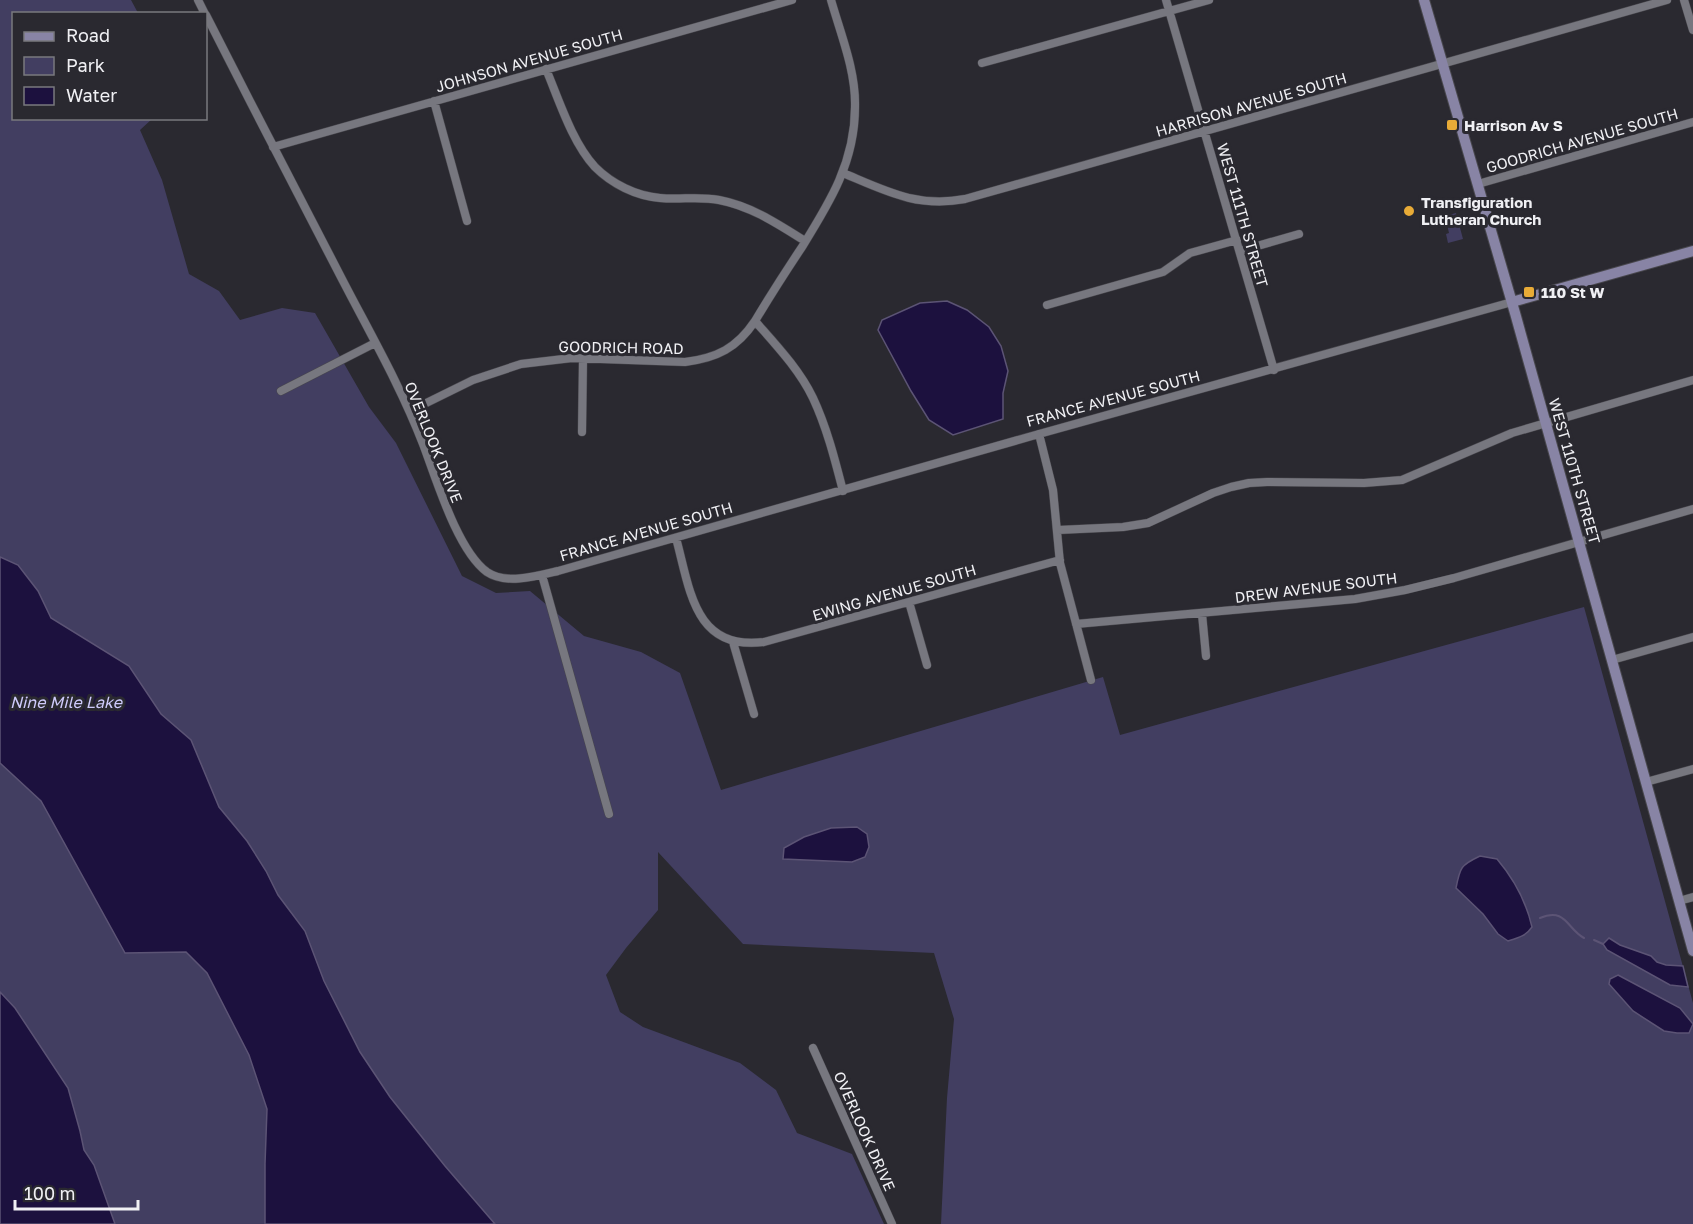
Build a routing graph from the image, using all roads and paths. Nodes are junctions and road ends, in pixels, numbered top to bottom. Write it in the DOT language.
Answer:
graph roads {
  1 [pos="792,0"];
  2 [pos="831,0"];
  3 [pos="1166,0"];
  4 [pos="1209,0"];
  5 [pos="1424,0"];
  6 [pos="1667,0"];
  7 [pos="1684,0"];
  8 [pos="1169,11"];
  9 [pos="207,18"];
  10 [pos="1693,30"];
  11 [pos="982,63"];
  12 [pos="1443,64"];
  13 [pos="546,69"];
  14 [pos="434,101"];
  15 [pos="1693,122"];
  16 [pos="1205,132"];
  17 [pos="273,147"];
  18 [pos="843,173"];
  19 [pos="1478,184"];
  20 [pos="467,221"];
  21 [pos="1299,234"];
  22 [pos="1237,240"];
  23 [pos="805,241"];
  24 [pos="1240,251"];
  25 [pos="1693,251"];
  26 [pos="1512,302"];
  27 [pos="1047,305"];
  28 [pos="754,321"];
  29 [pos="375,343"];
  30 [pos="583,359"];
  31 [pos="1274,370"];
  32 [pos="1693,380"];
  33 [pos="280,391"];
  34 [pos="410,411"];
  35 [pos="1546,423"];
  36 [pos="582,432"];
  37 [pos="1039,434"];
  38 [pos="843,491"];
  39 [pos="1693,510"];
  40 [pos="1058,530"];
  41 [pos="676,538"];
  42 [pos="1579,542"];
  43 [pos="1060,560"];
  44 [pos="542,575"];
  45 [pos="909,602"];
  46 [pos="1202,614"];
  47 [pos="1076,624"];
  48 [pos="1693,637"];
  49 [pos="733,642"];
  50 [pos="1206,656"];
  51 [pos="1612,660"];
  52 [pos="927,665"];
  53 [pos="1091,680"];
  54 [pos="754,714"];
  55 [pos="1693,769"];
  56 [pos="1646,782"];
  57 [pos="609,814"];
  58 [pos="1693,897"];
  59 [pos="1679,901"];
  60 [pos="1693,951"];
  61 [pos="813,1048"];
  62 [pos="892,1224"];
  1 -- 13 [label="street, JOHNSON AVENUE SOUTH"];
  2 -- 18 [label="street, GOODRICH ROAD"];
  3 -- 8 [label="street, WEST 111TH STREET"];
  4 -- 8 [label="street"];
  5 -- 12 [label="street, WEST 110TH STREET"];
  6 -- 12 [label="street, HARRISON AVENUE SOUTH"];
  7 -- 10 [label="street"];
  8 -- 11 [label="street"];
  8 -- 16 [label="street, WEST 111TH STREET"];
  9 -- 17 [label="street, OVERLOOK DRIVE"];
  12 -- 16 [label="street, HARRISON AVENUE SOUTH"];
  12 -- 19 [label="street, WEST 110TH STREET"];
  13 -- 14 [label="street, JOHNSON AVENUE SOUTH"];
  13 -- 23 [label="street"];
  14 -- 17 [label="street, JOHNSON AVENUE SOUTH"];
  14 -- 20 [label="street"];
  15 -- 19 [label="street, GOODRICH AVENUE SOUTH"];
  16 -- 18 [label="street, HARRISON AVENUE SOUTH"];
  16 -- 22 [label="street, WEST 111TH STREET"];
  17 -- 29 [label="street, OVERLOOK DRIVE"];
  18 -- 23 [label="street, GOODRICH ROAD"];
  19 -- 26 [label="street, WEST 110TH STREET"];
  21 -- 24 [label="street"];
  22 -- 24 [label="street, WEST 111TH STREET"];
  22 -- 27 [label="street"];
  23 -- 28 [label="street, GOODRICH ROAD"];
  24 -- 31 [label="street, WEST 111TH STREET"];
  25 -- 26 [label="street, FRANCE AVENUE SOUTH"];
  26 -- 31 [label="street, FRANCE AVENUE SOUTH"];
  26 -- 35 [label="street, WEST 110TH STREET"];
  28 -- 30 [label="street, GOODRICH ROAD"];
  28 -- 38 [label="street"];
  29 -- 33 [label="street"];
  29 -- 34 [label="street, OVERLOOK DRIVE"];
  30 -- 34 [label="street, GOODRICH ROAD"];
  30 -- 36 [label="street"];
  31 -- 37 [label="street, FRANCE AVENUE SOUTH"];
  32 -- 35 [label="street"];
  34 -- 44 [label="street, OVERLOOK DRIVE"];
  35 -- 40 [label="street"];
  35 -- 42 [label="street, WEST 110TH STREET"];
  37 -- 38 [label="street, FRANCE AVENUE SOUTH"];
  37 -- 40 [label="street"];
  38 -- 41 [label="street, FRANCE AVENUE SOUTH"];
  39 -- 42 [label="street, DREW AVENUE SOUTH"];
  40 -- 43 [label="street"];
  41 -- 44 [label="street, FRANCE AVENUE SOUTH"];
  41 -- 49 [label="street"];
  42 -- 46 [label="street, DREW AVENUE SOUTH"];
  42 -- 51 [label="street, WEST 110TH STREET"];
  43 -- 45 [label="street, EWING AVENUE SOUTH"];
  43 -- 47 [label="street"];
  44 -- 57 [label="street"];
  45 -- 49 [label="street, EWING AVENUE SOUTH"];
  45 -- 52 [label="street"];
  46 -- 47 [label="street, DREW AVENUE SOUTH"];
  46 -- 50 [label="street"];
  47 -- 53 [label="street"];
  48 -- 51 [label="street"];
  49 -- 54 [label="street"];
  51 -- 56 [label="street, WEST 110TH STREET"];
  55 -- 56 [label="street"];
  56 -- 59 [label="street, WEST 110TH STREET"];
  58 -- 59 [label="street"];
  59 -- 60 [label="street, WEST 110TH STREET"];
  61 -- 62 [label="street, OVERLOOK DRIVE"];
}
